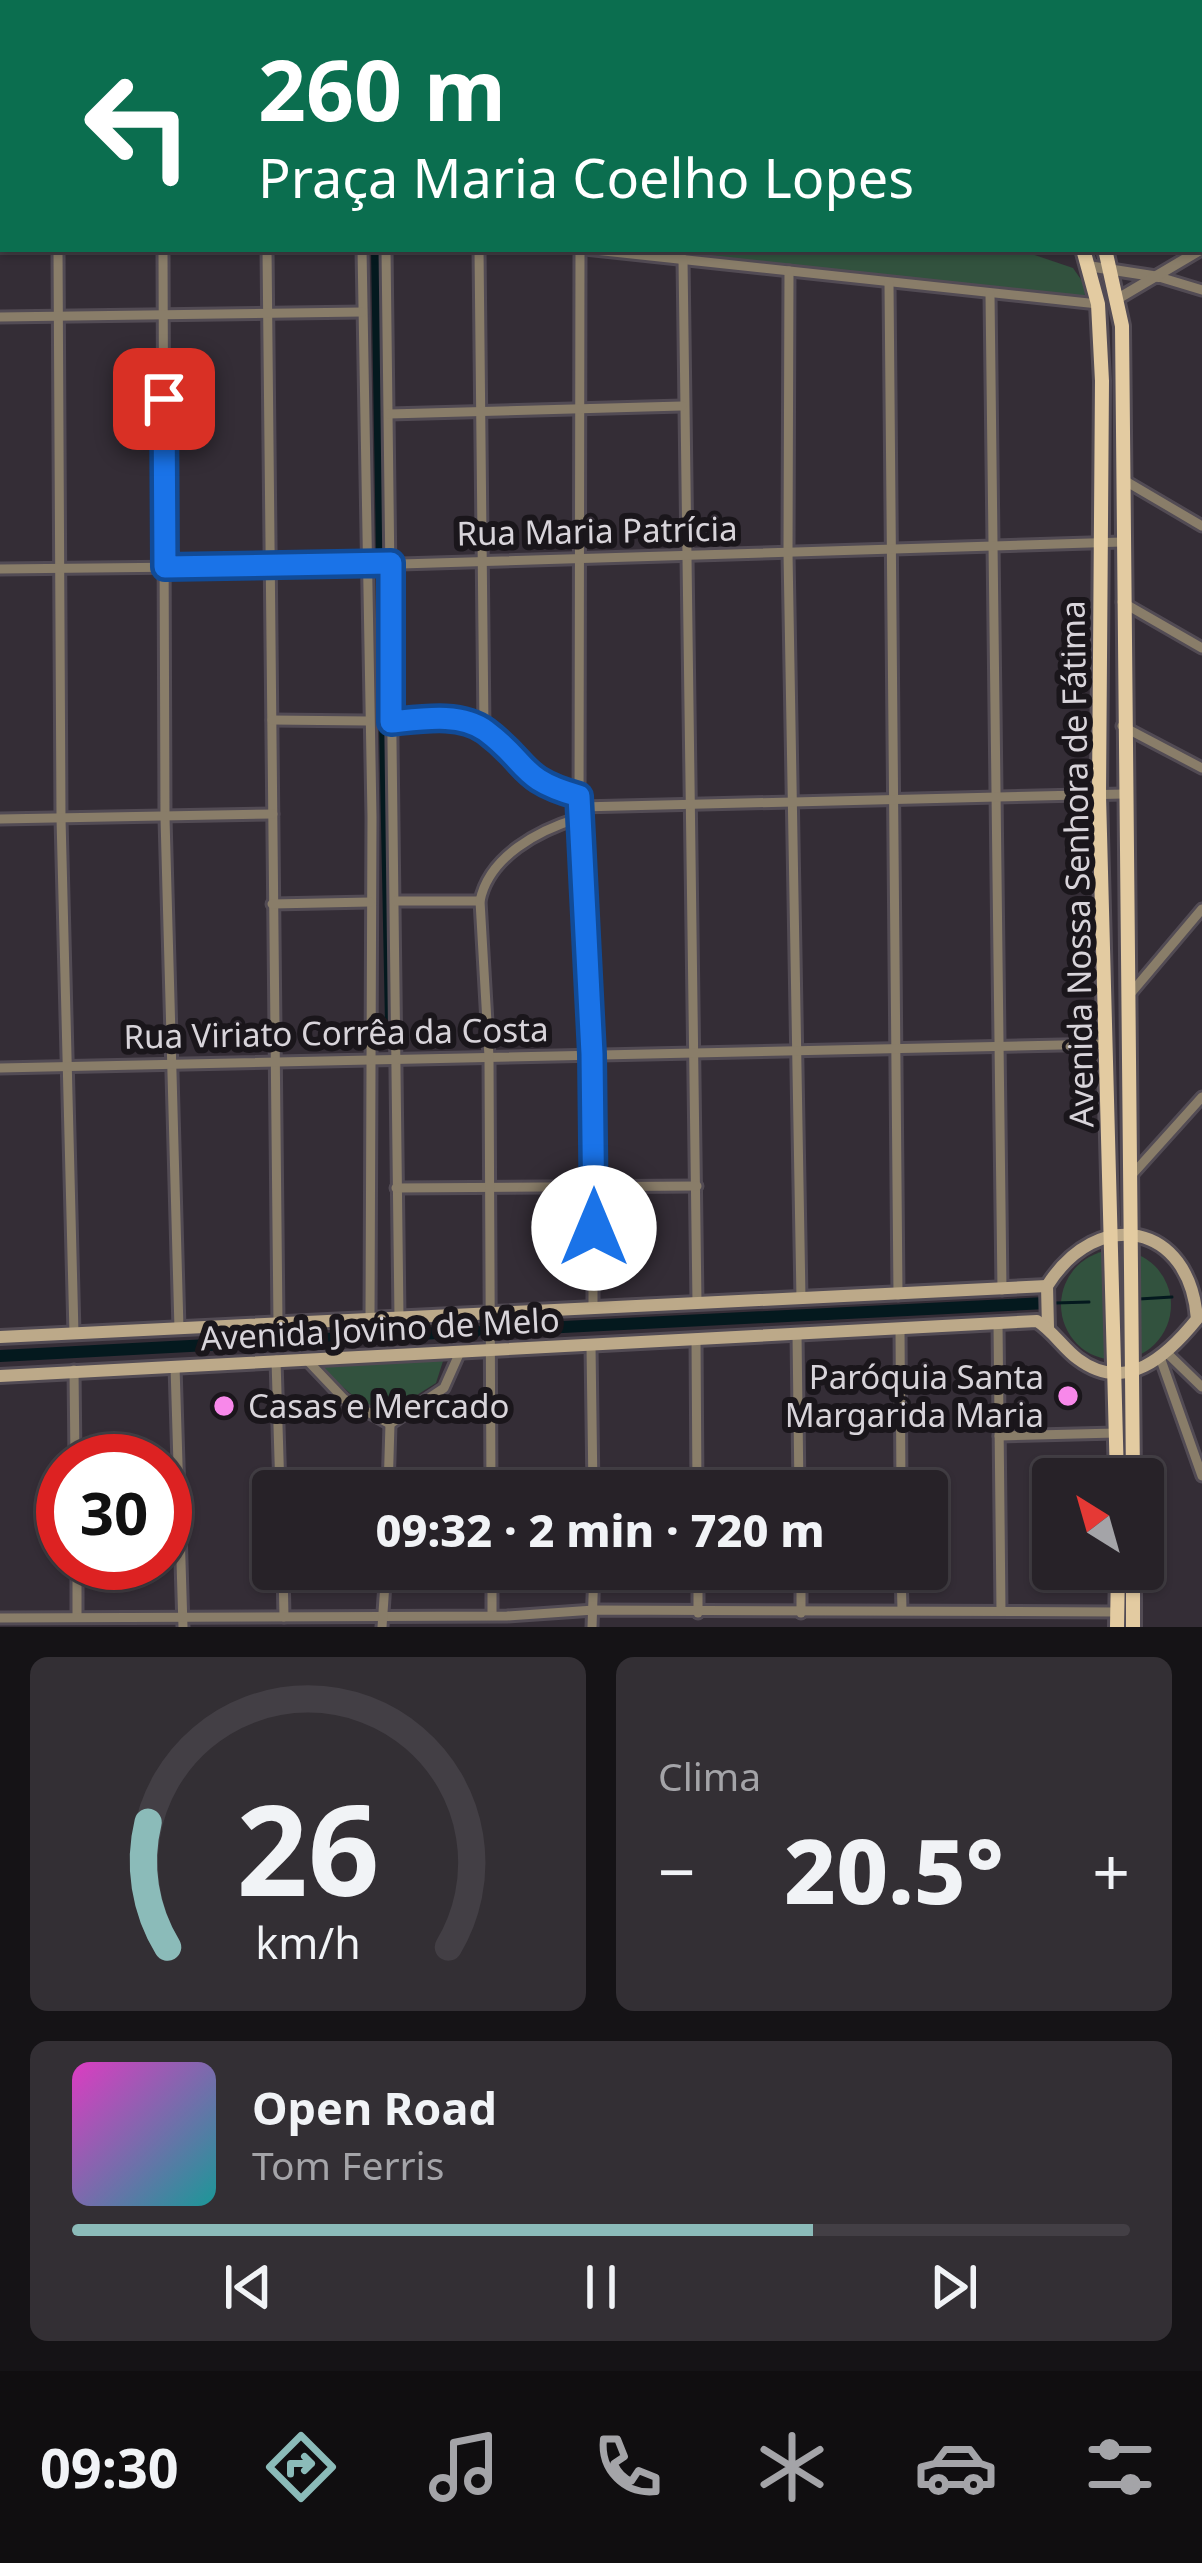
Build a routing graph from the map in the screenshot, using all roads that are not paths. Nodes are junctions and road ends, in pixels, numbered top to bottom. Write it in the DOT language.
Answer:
graph roads {
  1 [pos="58,252"];
  2 [pos="163,252"];
  3 [pos="267,252"];
  4 [pos="362,252"];
  5 [pos="386,252"];
  6 [pos="479,252"];
  7 [pos="583,252"];
  8 [pos="610,252"];
  9 [pos="1084,252"];
  10 [pos="1106,252"];
  11 [pos="1197,252"];
  12 [pos="683,260"];
  13 [pos="1088,266"];
  14 [pos="1110,270"];
  15 [pos="789,271"];
  16 [pos="1159,277"];
  17 [pos="889,283"];
  18 [pos="1202,290"];
  19 [pos="990,294"];
  20 [pos="1119,298"];
  21 [pos="1098,304"];
  22 [pos="362,312"];
  23 [pos="271,314"];
  24 [pos="163,315"];
  25 [pos="0,317"];
  26 [pos="59,317"];
  27 [pos="682,406"];
  28 [pos="580,410"];
  29 [pos="481,411"];
  30 [pos="389,414"];
  31 [pos="1122,479"];
  32 [pos="1202,526"];
  33 [pos="1122,542"];
  34 [pos="1098,543"];
  35 [pos="889,548"];
  36 [pos="993,548"];
  37 [pos="788,553"];
  38 [pos="686,555"];
  39 [pos="482,560"];
  40 [pos="582,560"];
  41 [pos="388,564"];
  42 [pos="369,565"];
  43 [pos="165,567"];
  44 [pos="269,567"];
  45 [pos="63,568"];
  46 [pos="0,569"];
  47 [pos="1122,602"];
  48 [pos="1202,648"];
  49 [pos="272,720"];
  50 [pos="368,721"];
  51 [pos="391,722"];
  52 [pos="1123,726"];
  53 [pos="484,729"];
  54 [pos="1202,751"];
  55 [pos="1198,766"];
  56 [pos="1123,794"];
  57 [pos="999,796"];
  58 [pos="1099,796"];
  59 [pos="796,800"];
  60 [pos="892,800"];
  61 [pos="687,804"];
  62 [pos="579,807"];
  63 [pos="273,814"];
  64 [pos="61,818"];
  65 [pos="165,818"];
  66 [pos="0,819"];
  67 [pos="396,901"];
  68 [pos="370,902"];
  69 [pos="480,902"];
  70 [pos="272,904"];
  71 [pos="1202,909"];
  72 [pos="1131,993"];
  73 [pos="1106,1044"];
  74 [pos="1001,1045"];
  75 [pos="898,1048"];
  76 [pos="799,1051"];
  77 [pos="695,1053"];
  78 [pos="592,1054"];
  79 [pos="489,1057"];
  80 [pos="395,1058"];
  81 [pos="368,1060"];
  82 [pos="172,1062"];
  83 [pos="274,1062"];
  84 [pos="66,1066"];
  85 [pos="0,1068"];
  86 [pos="1202,1097"];
  87 [pos="1130,1177"];
  88 [pos="697,1186"];
  89 [pos="491,1187"];
  90 [pos="595,1187"];
  91 [pos="397,1188"];
  92 [pos="1130,1232"];
  93 [pos="1113,1233"];
  94 [pos="1198,1282"];
  95 [pos="1002,1290"];
  96 [pos="1047,1290"];
  97 [pos="898,1295"];
  98 [pos="802,1299"];
  99 [pos="698,1304"];
  100 [pos="593,1308"];
  101 [pos="493,1313"];
  102 [pos="399,1318"];
  103 [pos="1200,1318"];
  104 [pos="370,1319"];
  105 [pos="1048,1322"];
  106 [pos="998,1323"];
  107 [pos="278,1324"];
  108 [pos="900,1328"];
  109 [pos="179,1329"];
  110 [pos="74,1334"];
  111 [pos="797,1334"];
  112 [pos="0,1337"];
  113 [pos="697,1339"];
  114 [pos="591,1346"];
  115 [pos="489,1351"];
  116 [pos="460,1352"];
  117 [pos="1164,1357"];
  118 [pos="276,1360"];
  119 [pos="308,1360"];
  120 [pos="176,1366"];
  121 [pos="74,1370"];
  122 [pos="1114,1372"];
  123 [pos="1132,1372"];
  124 [pos="0,1376"];
  125 [pos="1202,1387"];
  126 [pos="390,1424"];
  127 [pos="1116,1433"];
  128 [pos="75,1434"];
  129 [pos="999,1436"];
  130 [pos="1117,1458"];
  131 [pos="1133,1458"];
  132 [pos="279,1470"];
  133 [pos="389,1470"];
  134 [pos="491,1470"];
  135 [pos="592,1470"];
  136 [pos="697,1470"];
  137 [pos="800,1470"];
  138 [pos="901,1470"];
  139 [pos="1202,1476"];
  140 [pos="74,1590"];
  141 [pos="283,1590"];
  142 [pos="385,1590"];
  143 [pos="492,1590"];
  144 [pos="594,1590"];
  145 [pos="698,1590"];
  146 [pos="801,1590"];
  147 [pos="902,1590"];
  148 [pos="1118,1590"];
  149 [pos="1133,1590"];
  150 [pos="594,1610"];
  151 [pos="902,1610"];
  152 [pos="939,1610"];
  153 [pos="1001,1611"];
  154 [pos="1030,1611"];
  155 [pos="801,1612"];
  156 [pos="820,1612"];
  157 [pos="698,1613"];
  158 [pos="733,1613"];
  159 [pos="492,1615"];
  160 [pos="284,1617"];
  161 [pos="0,1618"];
  162 [pos="70,1620"];
  163 [pos="1117,1620"];
  164 [pos="183,1621"];
  165 [pos="383,1621"];
  166 [pos="441,1621"];
  167 [pos="507,1621"];
  168 [pos="592,1627"];
  169 [pos="731,1627"];
  170 [pos="820,1627"];
  171 [pos="941,1627"];
  172 [pos="1034,1627"];
  173 [pos="1133,1627"];
  1 -- 26 [label="street"];
  2 -- 24 [label="street"];
  3 -- 23 [label="street"];
  4 -- 22 [label="street"];
  5 -- 30 [label="street"];
  6 -- 29 [label="street"];
  7 -- 28 [label="street"];
  8 -- 12 [label="street"];
  9 -- 13 [label="main road, Avenida Nossa Senhora de Fátima"];
  10 -- 14 [label="main road, Avenida Nossa Senhora de Fátima"];
  11 -- 16 [label="street"];
  12 -- 15 [label="street"];
  12 -- 27 [label="street"];
  13 -- 14 [label="street"];
  13 -- 21 [label="main road, Avenida Nossa Senhora de Fátima"];
  14 -- 16 [label="street"];
  14 -- 20 [label="main road, Avenida Nossa Senhora de Fátima"];
  15 -- 17 [label="street"];
  15 -- 37 [label="street"];
  16 -- 18 [label="street"];
  16 -- 20 [label="street"];
  17 -- 19 [label="street"];
  17 -- 35 [label="street"];
  19 -- 21 [label="street"];
  19 -- 36 [label="street"];
  20 -- 31 [label="main road, Avenida Nossa Senhora de Fátima"];
  21 -- 34 [label="main road, Avenida Nossa Senhora de Fátima"];
  22 -- 23 [label="street"];
  22 -- 42 [label="street"];
  23 -- 24 [label="street"];
  23 -- 44 [label="street"];
  24 -- 26 [label="street"];
  24 -- 43 [label="street"];
  25 -- 26 [label="street"];
  26 -- 45 [label="street"];
  27 -- 28 [label="street"];
  27 -- 38 [label="street"];
  28 -- 29 [label="street"];
  28 -- 40 [label="street"];
  29 -- 30 [label="street"];
  29 -- 39 [label="street"];
  30 -- 41 [label="street"];
  31 -- 32 [label="street"];
  31 -- 33 [label="main road, Avenida Nossa Senhora de Fátima"];
  33 -- 34 [label="street, Rua Maria Patrícia"];
  33 -- 47 [label="main road, Avenida Nossa Senhora de Fátima"];
  34 -- 36 [label="street, Rua Maria Patrícia"];
  34 -- 58 [label="main road, Avenida Nossa Senhora de Fátima"];
  35 -- 36 [label="street, Rua Maria Patrícia"];
  35 -- 37 [label="street, Rua Maria Patrícia"];
  35 -- 60 [label="street"];
  36 -- 57 [label="street"];
  37 -- 38 [label="street, Rua Maria Patrícia"];
  37 -- 59 [label="street"];
  38 -- 40 [label="street, Rua Maria Patrícia"];
  38 -- 61 [label="street"];
  39 -- 40 [label="street, Rua Maria Patrícia"];
  39 -- 41 [label="street, Rua Maria Patrícia"];
  39 -- 53 [label="street"];
  40 -- 62 [label="street"];
  41 -- 42 [label="street, Rua Maria Patrícia"];
  41 -- 51 [label="street"];
  42 -- 44 [label="street, Rua Maria Patrícia"];
  42 -- 50 [label="street"];
  43 -- 44 [label="street, Rua Maria Patrícia"];
  43 -- 45 [label="street, Rua Maria Patrícia"];
  43 -- 65 [label="street"];
  44 -- 49 [label="street"];
  45 -- 46 [label="street, Rua Maria Patrícia"];
  45 -- 64 [label="street"];
  47 -- 48 [label="street"];
  47 -- 52 [label="main road, Avenida Nossa Senhora de Fátima"];
  49 -- 50 [label="street"];
  49 -- 63 [label="street"];
  50 -- 68 [label="street"];
  51 -- 53 [label="street"];
  51 -- 67 [label="street"];
  52 -- 55 [label="street"];
  52 -- 56 [label="main road, Avenida Nossa Senhora de Fátima"];
  53 -- 62 [label="street"];
  54 -- 55 [label="street"];
  56 -- 58 [label="street"];
  56 -- 72 [label="main road, Avenida Nossa Senhora de Fátima"];
  57 -- 58 [label="street"];
  57 -- 60 [label="street"];
  57 -- 74 [label="street"];
  58 -- 73 [label="main road, Avenida Nossa Senhora de Fátima"];
  59 -- 60 [label="street"];
  59 -- 61 [label="street"];
  59 -- 76 [label="street"];
  60 -- 75 [label="street"];
  61 -- 62 [label="street"];
  61 -- 77 [label="street"];
  62 -- 69 [label="street"];
  62 -- 78 [label="street"];
  63 -- 65 [label="street"];
  63 -- 70 [label="street"];
  64 -- 65 [label="street"];
  64 -- 66 [label="street"];
  64 -- 84 [label="street"];
  65 -- 82 [label="street"];
  67 -- 69 [label="street"];
  67 -- 80 [label="street"];
  68 -- 70 [label="street"];
  68 -- 81 [label="street"];
  69 -- 79 [label="street"];
  70 -- 83 [label="street"];
  71 -- 72 [label="street"];
  72 -- 87 [label="main road, Avenida Nossa Senhora de Fátima"];
  73 -- 74 [label="street, Rua Viriato Corrêa da Costa"];
  73 -- 93 [label="main road, Avenida Nossa Senhora de Fátima"];
  74 -- 75 [label="street, Rua Viriato Corrêa da Costa"];
  74 -- 95 [label="street"];
  75 -- 76 [label="street, Rua Viriato Corrêa da Costa"];
  75 -- 97 [label="street"];
  76 -- 77 [label="street, Rua Viriato Corrêa da Costa"];
  76 -- 98 [label="street"];
  77 -- 78 [label="street, Rua Viriato Corrêa da Costa"];
  77 -- 88 [label="street"];
  78 -- 79 [label="street, Rua Viriato Corrêa da Costa"];
  78 -- 90 [label="street"];
  79 -- 80 [label="street, Rua Viriato Corrêa da Costa"];
  79 -- 89 [label="street"];
  80 -- 81 [label="street, Rua Viriato Corrêa da Costa"];
  80 -- 91 [label="street"];
  81 -- 83 [label="street, Rua Viriato Corrêa da Costa"];
  81 -- 104 [label="street"];
  82 -- 83 [label="street, Rua Viriato Corrêa da Costa"];
  82 -- 84 [label="street, Rua Viriato Corrêa da Costa"];
  82 -- 109 [label="street"];
  83 -- 107 [label="street"];
  84 -- 85 [label="street, Rua Viriato Corrêa da Costa"];
  84 -- 110 [label="street"];
  86 -- 87 [label="street"];
  87 -- 92 [label="main road, Avenida Nossa Senhora de Fátima"];
  88 -- 90 [label="street"];
  88 -- 99 [label="street"];
  89 -- 90 [label="street"];
  89 -- 91 [label="street"];
  89 -- 101 [label="street"];
  90 -- 100 [label="street"];
  91 -- 102 [label="street"];
  92 -- 93 [label="main road"];
  92 -- 94 [label="main road"];
  92 -- 123 [label="main road, Avenida Nossa Senhora de Fátima"];
  93 -- 96 [label="main road"];
  93 -- 122 [label="main road, Avenida Nossa Senhora de Fátima"];
  94 -- 103 [label="main road"];
  95 -- 96 [label="main road"];
  95 -- 97 [label="main road"];
  96 -- 105 [label="main road"];
  97 -- 98 [label="main road"];
  98 -- 99 [label="main road"];
  99 -- 100 [label="main road"];
  100 -- 101 [label="main road"];
  101 -- 102 [label="main road"];
  101 -- 115 [label="street"];
  102 -- 104 [label="main road"];
  103 -- 117 [label="main road"];
  104 -- 107 [label="main road"];
  105 -- 106 [label="main road, Avenida Jovino de Melo"];
  105 -- 122 [label="main road"];
  106 -- 108 [label="main road, Avenida Jovino de Melo"];
  106 -- 129 [label="street"];
  107 -- 109 [label="main road"];
  108 -- 111 [label="main road, Avenida Jovino de Melo"];
  108 -- 138 [label="street"];
  109 -- 110 [label="main road"];
  110 -- 112 [label="main road"];
  111 -- 113 [label="main road, Avenida Jovino de Melo"];
  111 -- 137 [label="street"];
  113 -- 114 [label="main road, Avenida Jovino de Melo"];
  113 -- 136 [label="street"];
  114 -- 115 [label="main road, Avenida Jovino de Melo"];
  114 -- 135 [label="street"];
  115 -- 116 [label="main road, Avenida Jovino de Melo"];
  115 -- 134 [label="street"];
  116 -- 119 [label="main road, Avenida Jovino de Melo"];
  116 -- 126 [label="street"];
  117 -- 123 [label="main road"];
  117 -- 125 [label="street"];
  117 -- 139 [label="street"];
  118 -- 119 [label="main road, Avenida Jovino de Melo"];
  118 -- 120 [label="main road, Avenida Jovino de Melo"];
  118 -- 132 [label="street"];
  119 -- 126 [label="street"];
  120 -- 121 [label="main road, Avenida Jovino de Melo"];
  120 -- 164 [label="street"];
  121 -- 124 [label="main road, Avenida Jovino de Melo"];
  121 -- 128 [label="street"];
  122 -- 123 [label="main road"];
  122 -- 127 [label="main road, Avenida Nossa Senhora de Fátima"];
  123 -- 131 [label="main road, Avenida Nossa Senhora de Fátima"];
  126 -- 133 [label="street"];
  127 -- 129 [label="street"];
  127 -- 130 [label="main road, Avenida Nossa Senhora de Fátima"];
  129 -- 153 [label="street"];
  140 -- 162 [label="street"];
  141 -- 160 [label="street"];
  142 -- 165 [label="street"];
  143 -- 159 [label="street"];
  144 -- 150 [label="street"];
  145 -- 157 [label="street"];
  146 -- 155 [label="street"];
  147 -- 151 [label="street"];
  148 -- 163 [label="main road"];
  149 -- 173 [label="main road"];
  150 -- 157 [label="street"];
  150 -- 167 [label="street"];
  150 -- 168 [label="street"];
  151 -- 152 [label="street"];
  151 -- 156 [label="street"];
  152 -- 153 [label="street"];
  152 -- 171 [label="street"];
  153 -- 154 [label="street"];
  154 -- 163 [label="street"];
  154 -- 172 [label="street"];
  155 -- 156 [label="street"];
  155 -- 158 [label="street"];
  156 -- 170 [label="street"];
  157 -- 158 [label="street"];
  158 -- 169 [label="street"];
  159 -- 166 [label="street"];
  159 -- 167 [label="street"];
  160 -- 164 [label="street"];
  160 -- 165 [label="street"];
  161 -- 162 [label="street"];
  162 -- 164 [label="street"];
  165 -- 166 [label="street"];
}
